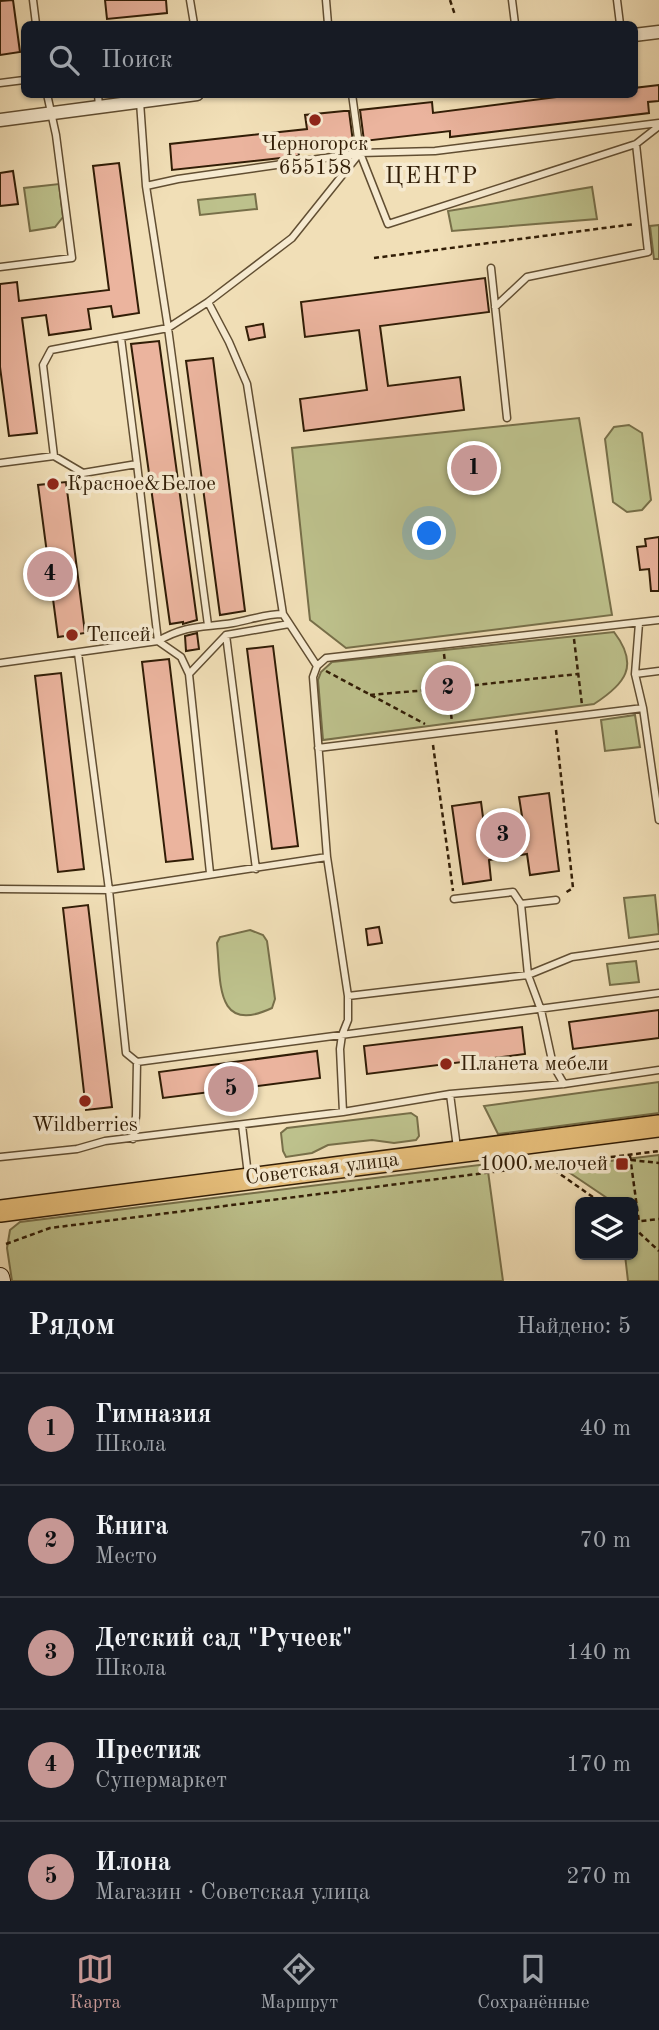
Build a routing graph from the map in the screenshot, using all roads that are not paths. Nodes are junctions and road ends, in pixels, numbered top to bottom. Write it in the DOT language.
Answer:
graph roads {
  1 [pos="33,0"];
  2 [pos="190,0"];
  3 [pos="326,0"];
  4 [pos="512,0"];
  5 [pos="617,0"];
  6 [pos="36,21"];
  7 [pos="194,21"];
  8 [pos="328,21"];
  9 [pos="515,21"];
  10 [pos="620,21"];
  11 [pos="659,32"];
  12 [pos="638,35"];
  13 [pos="21,80"];
  14 [pos="0,83"];
  15 [pos="48,98"];
  16 [pos="168,98"];
  17 [pos="353,98"];
  18 [pos="98,101"];
  19 [pos="140,102"];
  20 [pos="53,113"];
  21 [pos="0,120"];
  22 [pos="659,124"];
  23 [pos="636,144"];
  24 [pos="360,153"];
  25 [pos="146,187"];
  26 [pos="0,267"];
  27 [pos="491,268"];
  28 [pos="208,302"];
  29 [pos="495,307"];
  30 [pos="168,328"];
  31 [pos="121,338"];
  32 [pos="506,418"];
  33 [pos="54,456"];
  34 [pos="0,463"];
  35 [pos="137,464"];
  36 [pos="283,614"];
  37 [pos="659,620"];
  38 [pos="639,623"];
  39 [pos="289,624"];
  40 [pos="208,625"];
  41 [pos="226,635"];
  42 [pos="158,641"];
  43 [pos="78,653"];
  44 [pos="0,663"];
  45 [pos="317,666"];
  46 [pos="659,671"];
  47 [pos="189,674"];
  48 [pos="635,674"];
  49 [pos="643,708"];
  50 [pos="318,748"];
  51 [pos="659,820"];
  52 [pos="327,857"];
  53 [pos="256,869"];
  54 [pos="210,873"];
  55 [pos="0,889"];
  56 [pos="109,890"];
  57 [pos="454,899"];
  58 [pos="556,900"];
  59 [pos="521,904"];
  60 [pos="659,945"];
  61 [pos="528,975"];
  62 [pos="659,993"];
  63 [pos="348,996"];
  64 [pos="541,1010"];
  65 [pos="342,1035"];
  66 [pos="137,1062"];
  67 [pos="659,1070"];
  68 [pos="564,1084"];
  69 [pos="450,1094"];
  70 [pos="343,1112"];
  71 [pos="242,1125"];
  72 [pos="654,1126"];
  73 [pos="133,1139"];
  74 [pos="457,1151"];
  75 [pos="0,1157"];
  76 [pos="248,1179"];
  77 [pos="0,1211"];
  1 -- 6 [label="lane"];
  2 -- 7 [label="lane"];
  3 -- 8 [label="lane"];
  4 -- 9 [label="lane"];
  5 -- 10 [label="lane"];
  11 -- 12 [label="street"];
  13 -- 14 [label="lane"];
  15 -- 20 [label="lane"];
  16 -- 19 [label="street"];
  17 -- 24 [label="lane"];
  18 -- 19 [label="street"];
  18 -- 20 [label="street"];
  19 -- 25 [label="lane"];
  20 -- 21 [label="street"];
  20 -- 26 [label="lane"];
  22 -- 23 [label="lane"];
  22 -- 24 [label="lane"];
  23 -- 24 [label="lane"];
  23 -- 29 [label="lane"];
  24 -- 25 [label="lane"];
  24 -- 28 [label="lane"];
  25 -- 30 [label="lane"];
  27 -- 29 [label="lane"];
  28 -- 30 [label="lane"];
  28 -- 36 [label="lane"];
  29 -- 32 [label="lane"];
  30 -- 31 [label="lane"];
  30 -- 40 [label="lane"];
  31 -- 33 [label="lane"];
  31 -- 35 [label="lane"];
  33 -- 34 [label="lane"];
  33 -- 35 [label="lane"];
  35 -- 42 [label="lane"];
  36 -- 39 [label="lane"];
  36 -- 40 [label="lane"];
  37 -- 38 [label="lane"];
  38 -- 45 [label="lane"];
  38 -- 48 [label="lane"];
  39 -- 41 [label="lane"];
  39 -- 45 [label="lane"];
  40 -- 42 [label="lane"];
  41 -- 47 [label="lane"];
  41 -- 53 [label="lane"];
  42 -- 43 [label="lane"];
  42 -- 47 [label="lane"];
  43 -- 44 [label="lane"];
  43 -- 56 [label="lane"];
  45 -- 50 [label="lane"];
  46 -- 48 [label="lane"];
  47 -- 54 [label="lane"];
  48 -- 49 [label="lane"];
  49 -- 50 [label="lane"];
  49 -- 51 [label="lane"];
  50 -- 52 [label="lane"];
  52 -- 53 [label="lane"];
  52 -- 63 [label="lane"];
  53 -- 54 [label="lane"];
  54 -- 56 [label="lane"];
  55 -- 56 [label="lane"];
  56 -- 66 [label="lane"];
  57 -- 59 [label="lane"];
  58 -- 59 [label="lane"];
  59 -- 61 [label="lane"];
  60 -- 61 [label="lane"];
  61 -- 63 [label="lane"];
  61 -- 64 [label="lane"];
  62 -- 64 [label="lane"];
  63 -- 65 [label="lane"];
  64 -- 65 [label="lane"];
  64 -- 68 [label="lane"];
  65 -- 66 [label="lane"];
  65 -- 70 [label="lane"];
  66 -- 73 [label="lane"];
  67 -- 68 [label="lane"];
  68 -- 69 [label="lane"];
  69 -- 70 [label="lane"];
  69 -- 74 [label="lane"];
  70 -- 71 [label="lane"];
  71 -- 73 [label="lane"];
  71 -- 76 [label="lane"];
  72 -- 74 [label="main road, Советская улица"];
  73 -- 75 [label="lane"];
  74 -- 76 [label="main road, Советская улица"];
  76 -- 77 [label="main road, Советская улица"];
}
